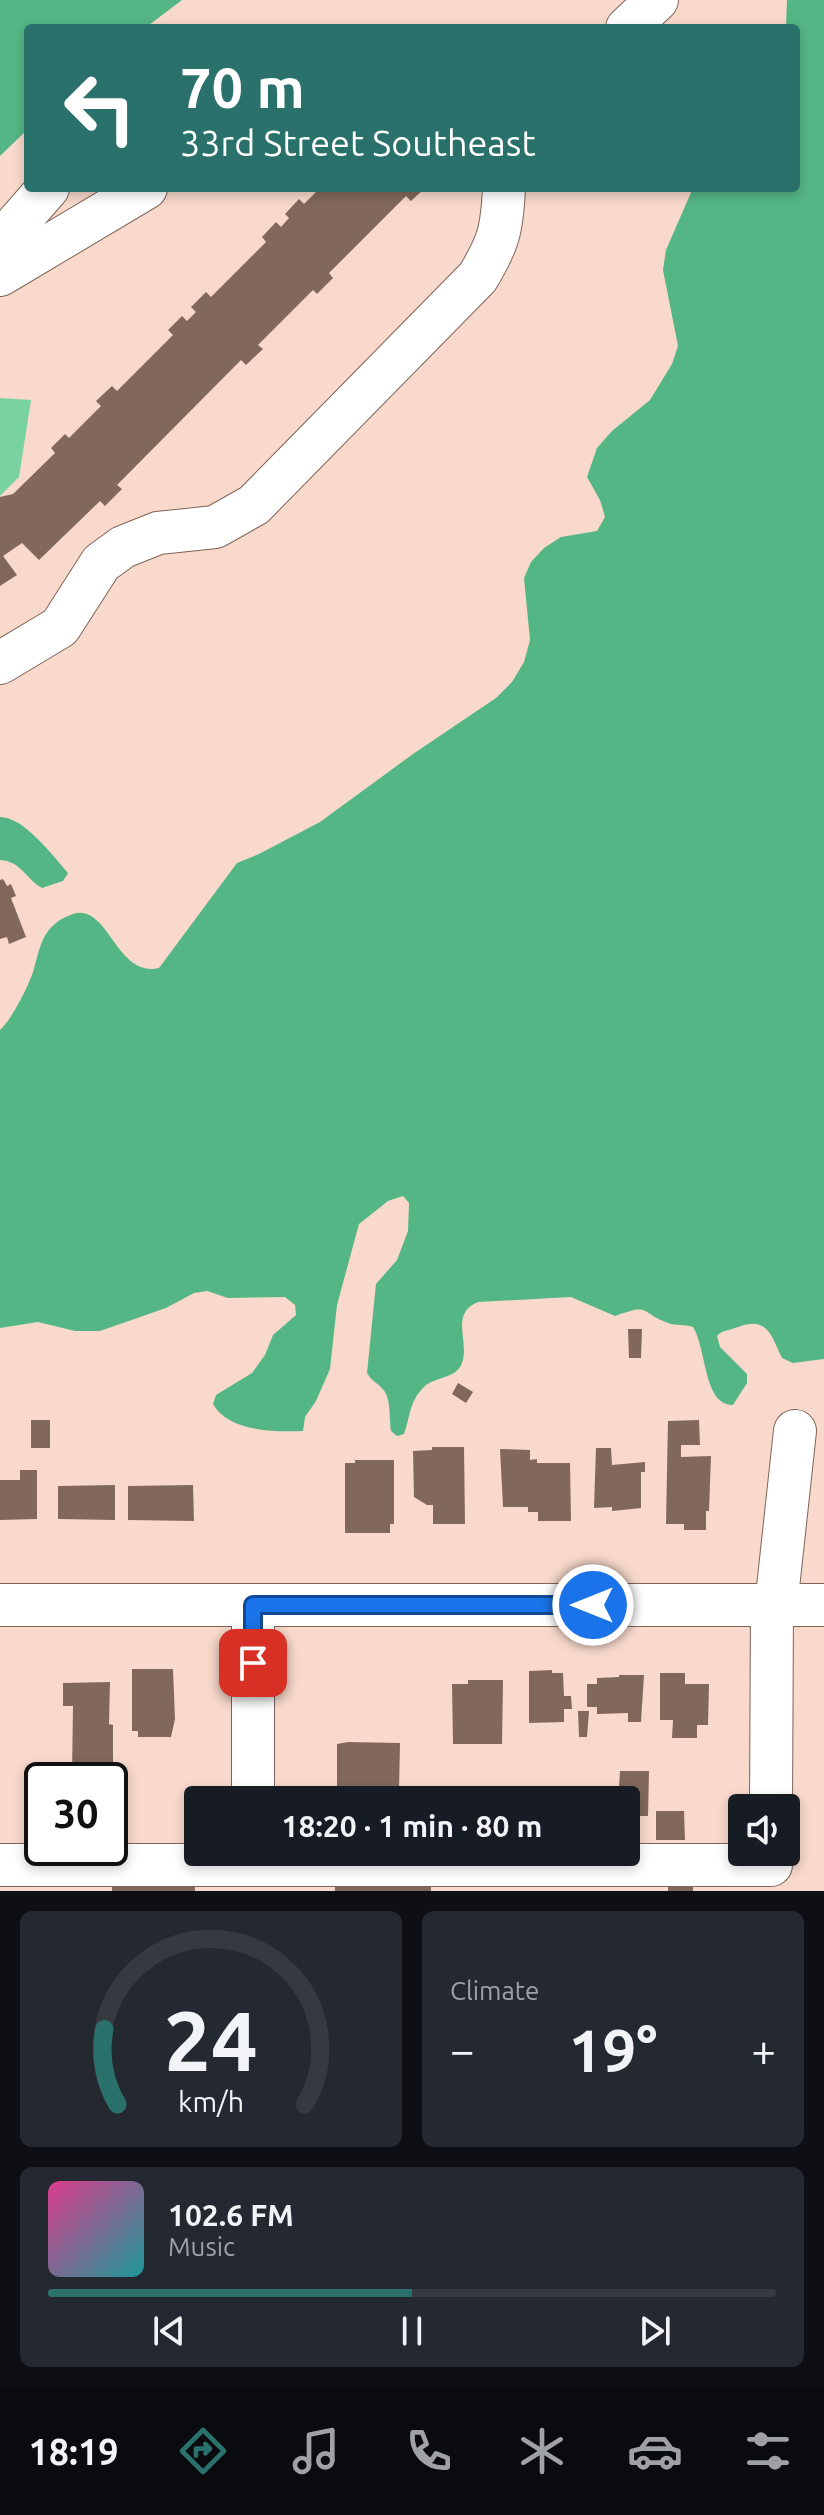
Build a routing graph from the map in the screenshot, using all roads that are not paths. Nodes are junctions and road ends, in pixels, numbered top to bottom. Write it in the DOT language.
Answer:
graph roads {
  1 [pos="657,0"];
  2 [pos="631,24"];
  3 [pos="44,192"];
  4 [pos="139,192"];
  5 [pos="504,192"];
  6 [pos="13,267"];
  7 [pos="0,663"];
  8 [pos="795,1431"];
  9 [pos="0,1605"];
  10 [pos="253,1605"];
  11 [pos="824,1605"];
  12 [pos="774,1606"];
  13 [pos="253,1786"];
  14 [pos="771,1794"];
  15 [pos="253,1869"];
  16 [pos="771,1869"];
  17 [pos="4,1874"];
  18 [pos="510,1878"];
  1 -- 2 [label="street"];
  3 -- 6 [label="street"];
  4 -- 6 [label="street"];
  5 -- 7 [label="street"];
  8 -- 12 [label="street"];
  9 -- 10 [label="street"];
  10 -- 12 [label="street"];
  10 -- 13 [label="street"];
  11 -- 12 [label="street"];
  12 -- 14 [label="street"];
  15 -- 17 [label="street"];
  15 -- 18 [label="street"];
  16 -- 18 [label="street"];
}
